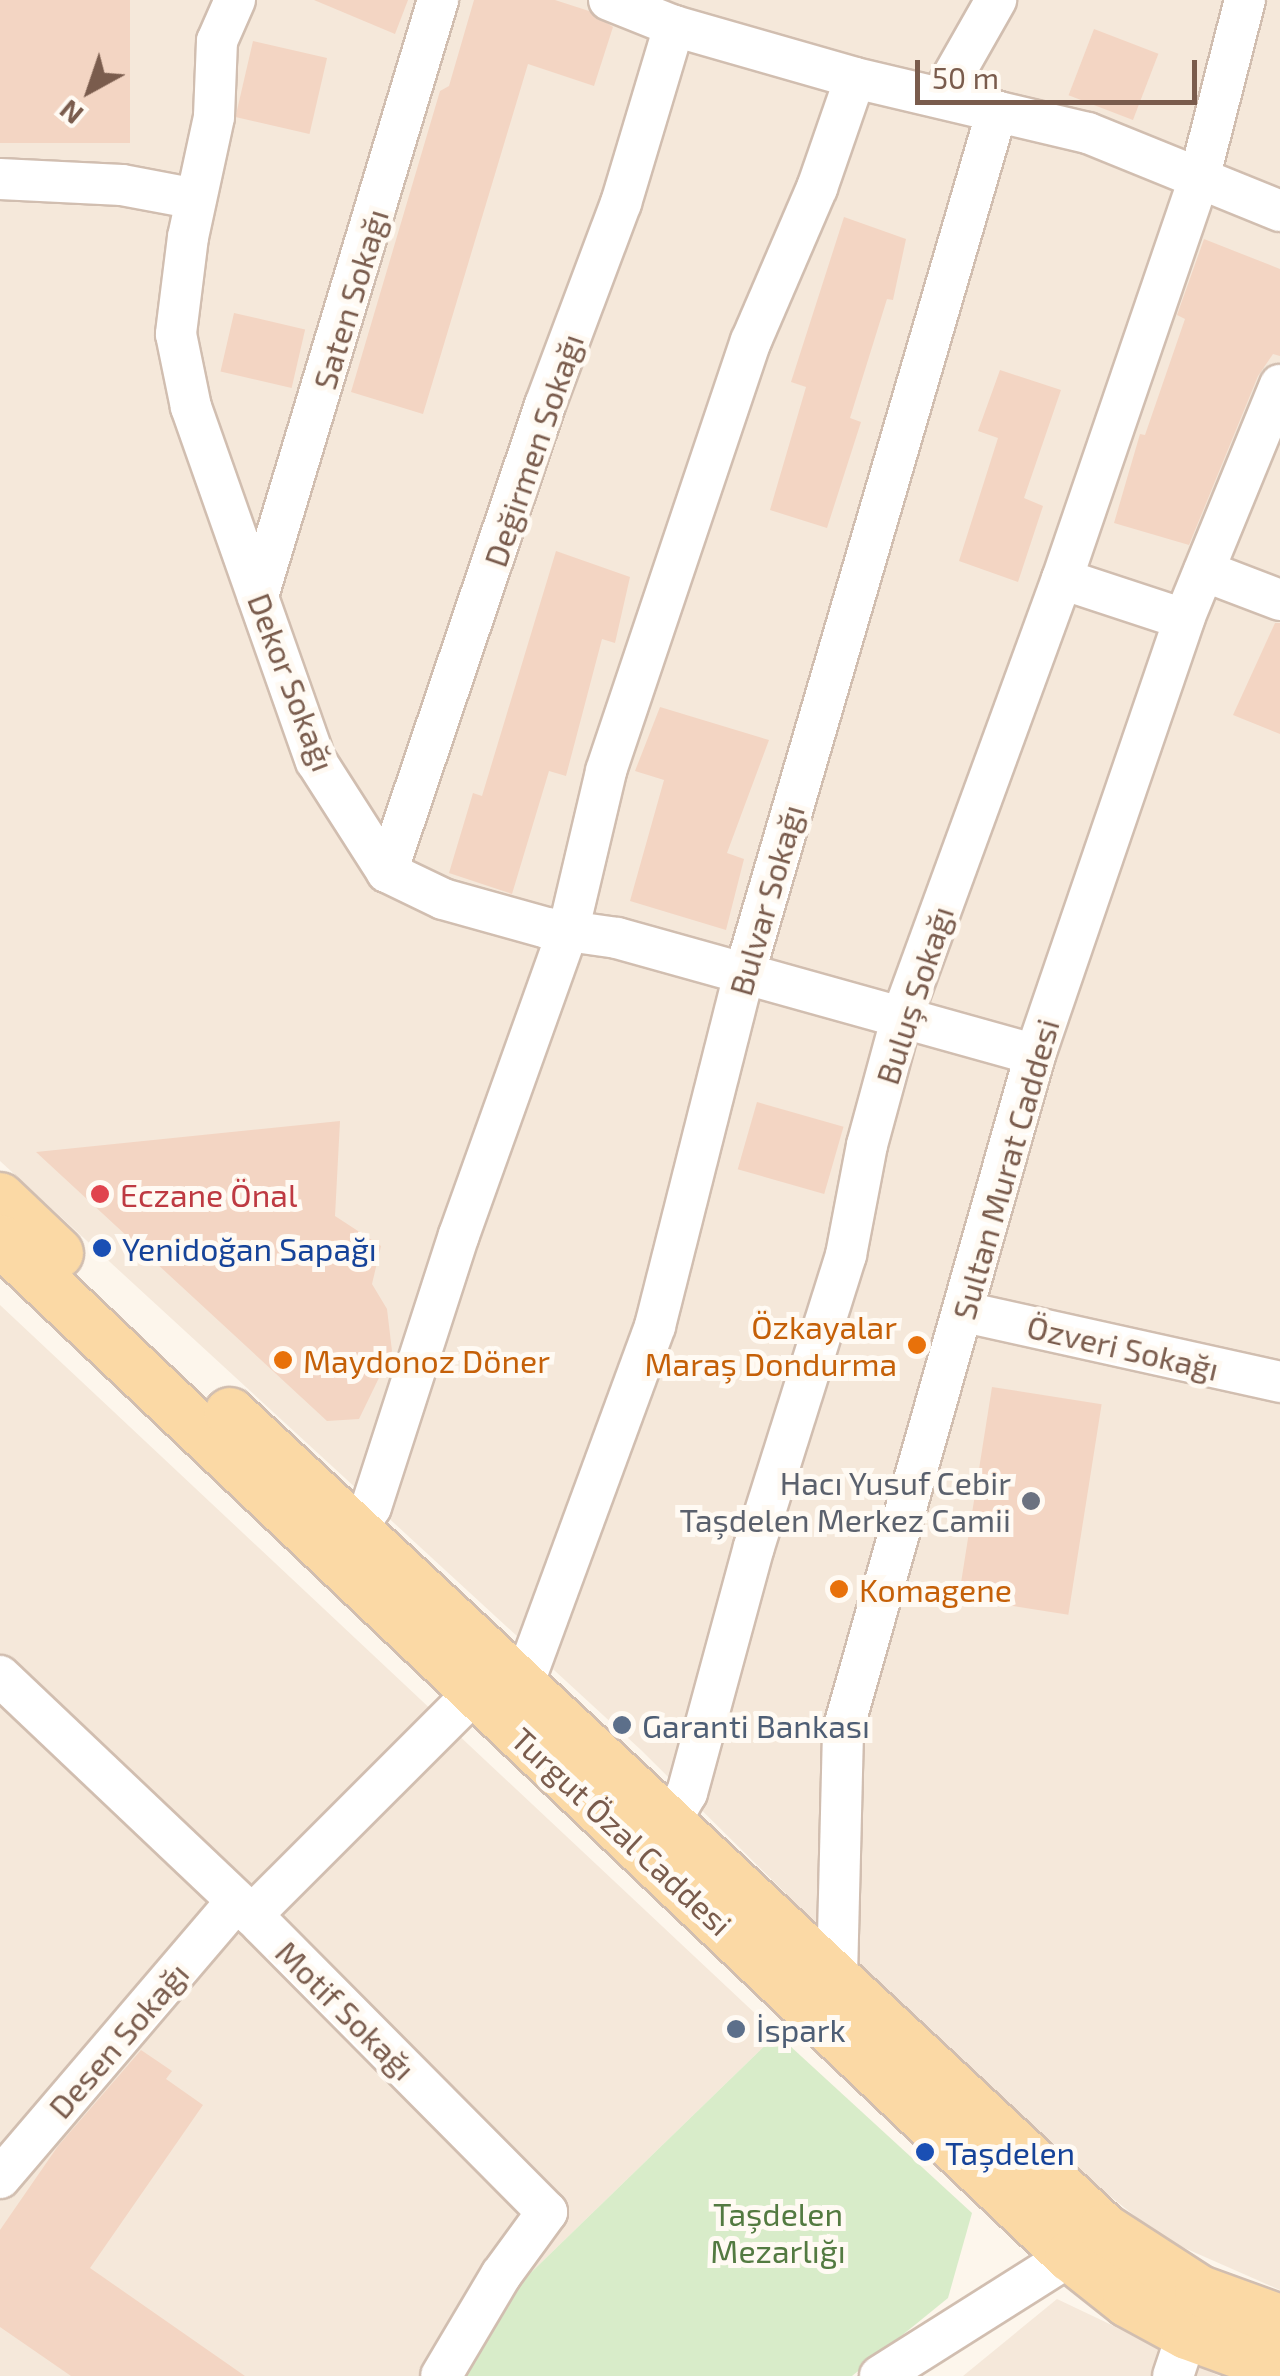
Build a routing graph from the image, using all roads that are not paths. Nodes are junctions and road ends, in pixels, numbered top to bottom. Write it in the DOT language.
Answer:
graph roads {
  1 [pos="235,0"];
  2 [pos="438,0"];
  3 [pos="609,0"];
  4 [pos="996,0"];
  5 [pos="1245,0"];
  6 [pos="674,26"];
  7 [pos="855,78"];
  8 [pos="942,97"];
  9 [pos="997,111"];
  10 [pos="0,178"];
  11 [pos="1199,179"];
  12 [pos="196,199"];
  13 [pos="1280,211"];
  14 [pos="1280,385"];
  15 [pos="1204,571"];
  16 [pos="1062,579"];
  17 [pos="258,596"];
  18 [pos="1280,600"];
  19 [pos="1184,619"];
  20 [pos="387,872"];
  21 [pos="569,928"];
  22 [pos="744,975"];
  23 [pos="902,1016"];
  24 [pos="1034,1055"];
  25 [pos="0,1198"];
  26 [pos="0,1240"];
  27 [pos="965,1312"];
  28 [pos="1280,1382"];
  29 [pos="356,1530"];
  30 [pos="0,1676"];
  31 [pos="523,1685"];
  32 [pos="474,1693"];
  33 [pos="670,1822"];
  34 [pos="244,1909"];
  35 [pos="838,1978"];
  36 [pos="0,2178"];
  37 [pos="1087,2243"];
  38 [pos="1280,2320"];
  39 [pos="1187,2334"];
  40 [pos="1280,2368"];
  41 [pos="441,2376"];
  42 [pos="880,2376"];
  43 [pos="1213,2376"];
  1 -- 12 [label="street, Dekor Sokağı"];
  2 -- 17 [label="street, Saten Sokağı"];
  3 -- 6 [label="street"];
  4 -- 8 [label="street"];
  5 -- 11 [label="street, Buluş Sokağı"];
  6 -- 7 [label="street"];
  6 -- 20 [label="street, Değirmen Sokağı"];
  7 -- 8 [label="street"];
  7 -- 21 [label="street"];
  8 -- 9 [label="street"];
  9 -- 11 [label="street"];
  9 -- 22 [label="street, Bulvar Sokağı"];
  10 -- 12 [label="street"];
  11 -- 13 [label="street"];
  11 -- 16 [label="street, Buluş Sokağı"];
  12 -- 17 [label="street, Dekor Sokağı"];
  14 -- 15 [label="street, Sultan Murat Caddesi"];
  15 -- 18 [label="street"];
  15 -- 19 [label="street, Sultan Murat Caddesi"];
  16 -- 19 [label="street"];
  16 -- 23 [label="street, Buluş Sokağı"];
  17 -- 20 [label="street, Dekor Sokağı"];
  19 -- 24 [label="street, Sultan Murat Caddesi"];
  20 -- 21 [label="street"];
  21 -- 22 [label="street"];
  21 -- 29 [label="street"];
  22 -- 23 [label="street"];
  22 -- 31 [label="street, Bulvar Sokağı"];
  23 -- 24 [label="street"];
  23 -- 33 [label="street, Buluş Sokağı"];
  24 -- 27 [label="street, Sultan Murat Caddesi"];
  25 -- 29 [label="main road, Turgut Özal Caddesi"];
  26 -- 32 [label="main road, Turgut Özal Caddesi"];
  27 -- 28 [label="street, Özveri Sokağı"];
  27 -- 35 [label="street, Sultan Murat Caddesi"];
  29 -- 31 [label="main road, Turgut Özal Caddesi"];
  30 -- 34 [label="street, Motif Sokağı"];
  31 -- 33 [label="main road, Turgut Özal Caddesi"];
  32 -- 34 [label="street, Desen Sokağı"];
  32 -- 37 [label="main road, Turgut Özal Caddesi"];
  33 -- 35 [label="main road, Turgut Özal Caddesi"];
  34 -- 36 [label="street, Desen Sokağı"];
  34 -- 41 [label="street, Motif Sokağı"];
  35 -- 37 [label="main road, Turgut Özal Caddesi"];
  37 -- 39 [label="main road, Turgut Özal Caddesi"];
  37 -- 42 [label="street"];
  38 -- 39 [label="main road, Turgut Özal Caddesi"];
  39 -- 40 [label="main road, Turgut Özal Caddesi"];
  39 -- 43 [label="street"];
}
